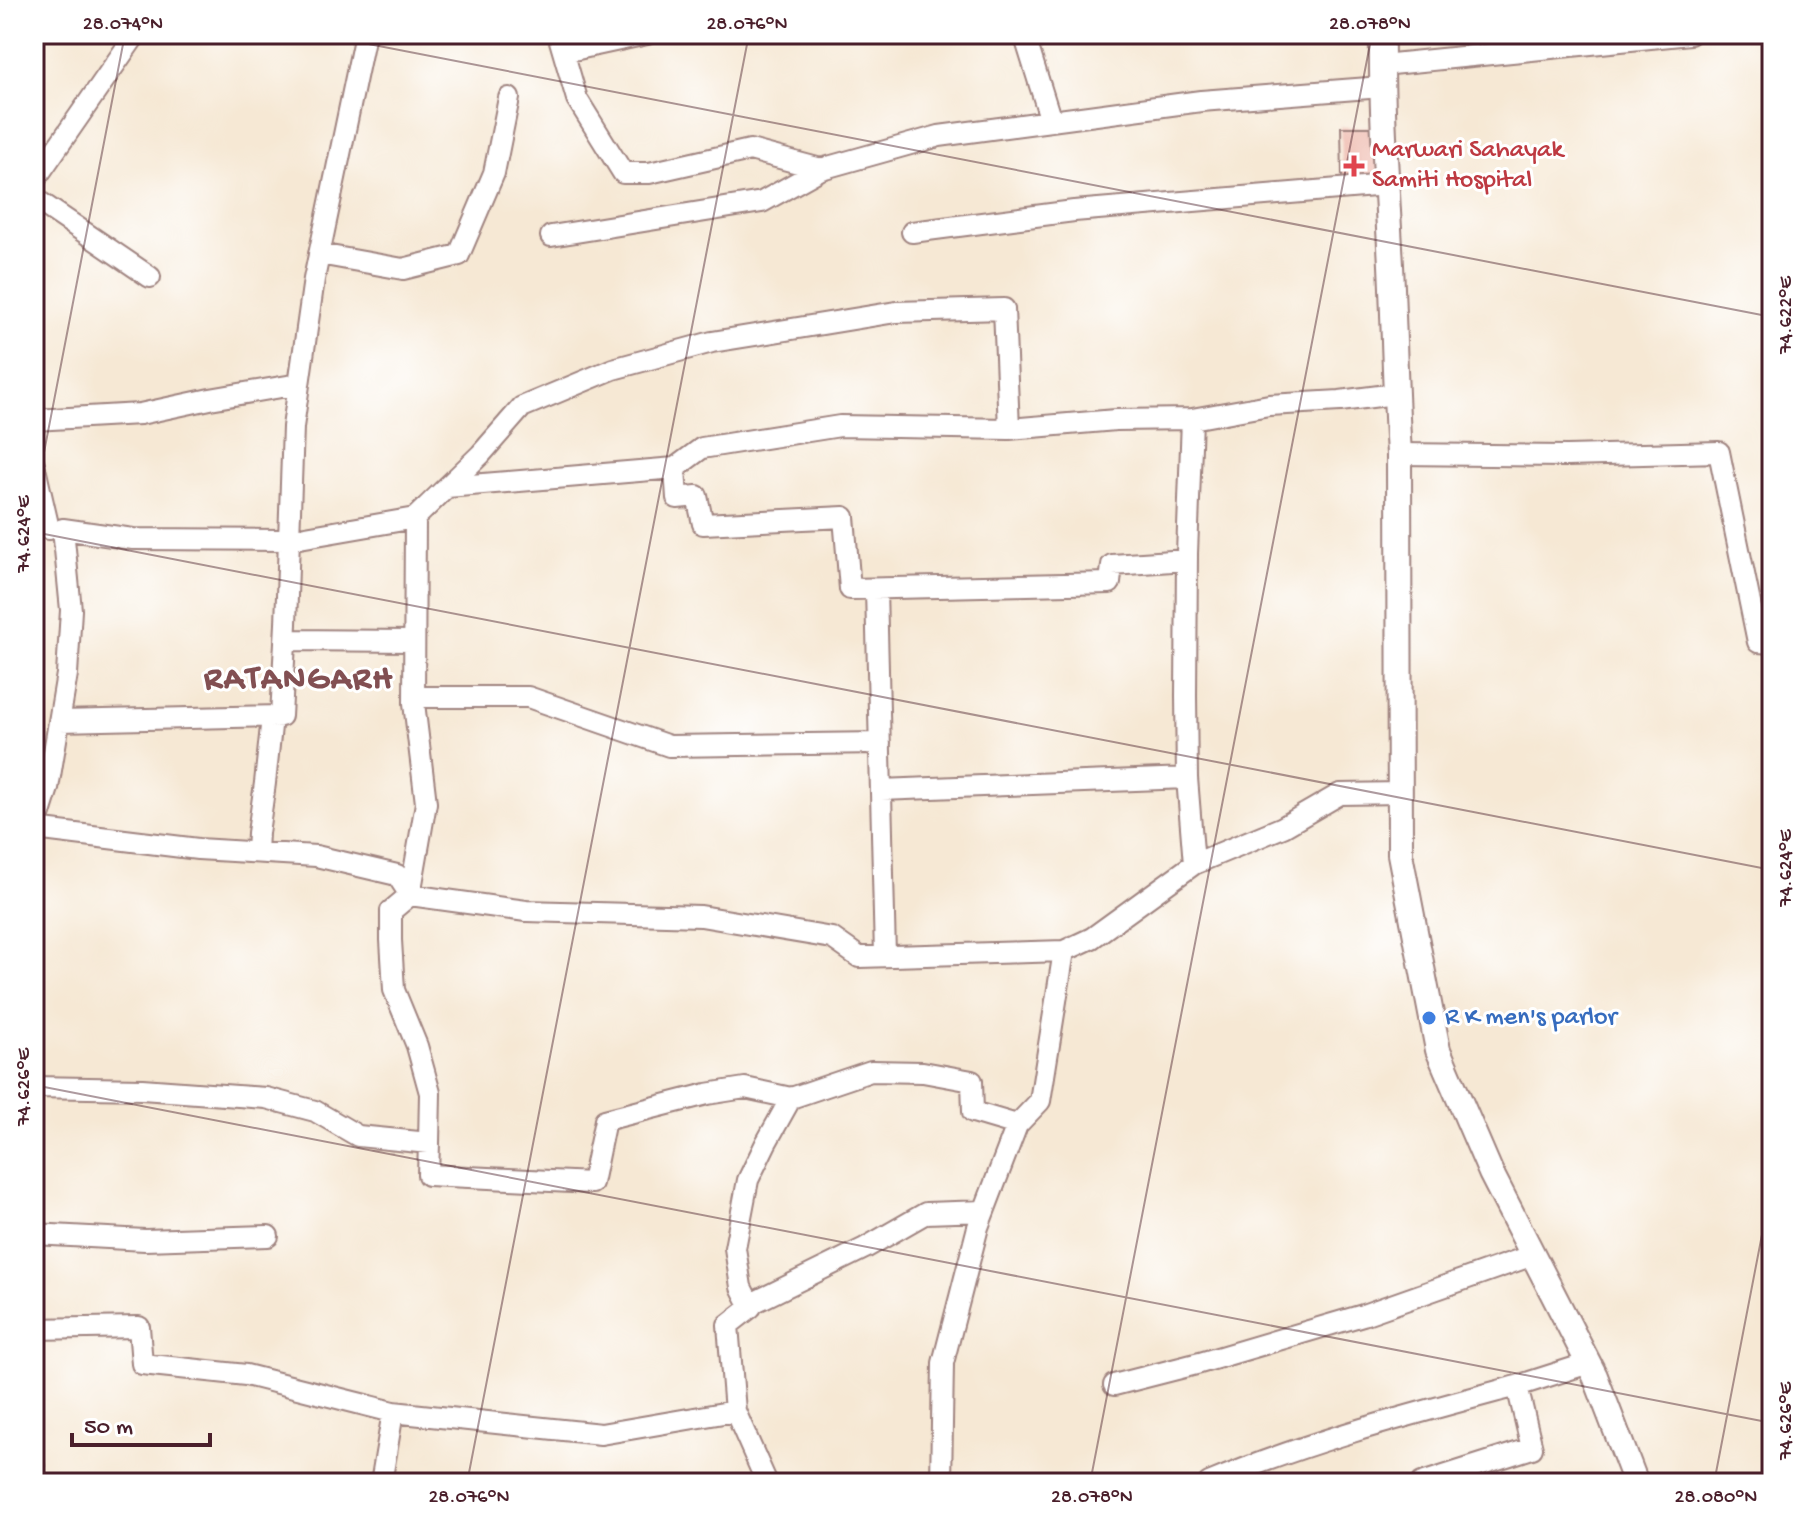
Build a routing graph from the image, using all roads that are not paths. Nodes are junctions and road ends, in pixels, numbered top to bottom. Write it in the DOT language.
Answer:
graph roads {
  1 [pos="136,34"];
  2 [pos="365,34"];
  3 [pos="647,34"];
  4 [pos="1024,34"];
  5 [pos="1382,34"];
  6 [pos="1690,34"];
  7 [pos="561,43"];
  8 [pos="1382,76"];
  9 [pos="509,98"];
  10 [pos="1051,121"];
  11 [pos="821,169"];
  12 [pos="34,181"];
  13 [pos="1387,185"];
  14 [pos="34,198"];
  15 [pos="912,232"];
  16 [pos="551,236"];
  17 [pos="319,254"];
  18 [pos="150,277"];
  19 [pos="299,384"];
  20 [pos="1395,394"];
  21 [pos="1192,419"];
  22 [pos="34,420"];
  23 [pos="1009,429"];
  24 [pos="1399,454"];
  25 [pos="34,464"];
  26 [pos="675,468"];
  27 [pos="447,487"];
  28 [pos="415,518"];
  29 [pos="49,529"];
  30 [pos="288,540"];
  31 [pos="1187,560"];
  32 [pos="876,589"];
  33 [pos="285,640"];
  34 [pos="414,641"];
  35 [pos="1772,643"];
  36 [pos="414,697"];
  37 [pos="272,717"];
  38 [pos="60,721"];
  39 [pos="880,743"];
  40 [pos="1187,778"];
  41 [pos="881,790"];
  42 [pos="1401,793"];
  43 [pos="35,831"];
  44 [pos="257,852"];
  45 [pos="1194,864"];
  46 [pos="410,895"];
  47 [pos="1064,951"];
  48 [pos="885,956"];
  49 [pos="34,1087"];
  50 [pos="791,1098"];
  51 [pos="1017,1125"];
  52 [pos="429,1143"];
  53 [pos="984,1211"];
  54 [pos="34,1234"];
  55 [pos="268,1236"];
  56 [pos="1533,1255"];
  57 [pos="749,1305"];
  58 [pos="34,1329"];
  59 [pos="1589,1363"];
  60 [pos="1114,1385"];
  61 [pos="1517,1386"];
  62 [pos="735,1411"];
  63 [pos="393,1412"];
  64 [pos="34,1467"];
  65 [pos="36,1483"];
  66 [pos="381,1483"];
  67 [pos="767,1483"];
  68 [pos="941,1483"];
  69 [pos="1209,1483"];
  70 [pos="1422,1483"];
  71 [pos="1636,1483"];
  1 -- 12 [label="street"];
  2 -- 17 [label="street"];
  3 -- 7 [label="street"];
  4 -- 10 [label="street"];
  5 -- 8 [label="main road"];
  6 -- 8 [label="street"];
  7 -- 11 [label="street"];
  8 -- 10 [label="street"];
  8 -- 13 [label="main road"];
  9 -- 17 [label="street"];
  10 -- 11 [label="street"];
  11 -- 16 [label="street"];
  13 -- 15 [label="street"];
  13 -- 20 [label="main road"];
  14 -- 18 [label="street"];
  17 -- 19 [label="street"];
  19 -- 22 [label="street"];
  19 -- 30 [label="street"];
  20 -- 21 [label="street"];
  20 -- 24 [label="main road"];
  21 -- 23 [label="street"];
  21 -- 31 [label="street"];
  23 -- 26 [label="street"];
  23 -- 27 [label="street"];
  24 -- 35 [label="street"];
  24 -- 42 [label="main road"];
  25 -- 29 [label="street"];
  26 -- 27 [label="street"];
  26 -- 32 [label="street"];
  27 -- 28 [label="street"];
  28 -- 30 [label="street"];
  28 -- 34 [label="street"];
  29 -- 30 [label="street"];
  29 -- 38 [label="street"];
  30 -- 33 [label="street"];
  31 -- 32 [label="street"];
  31 -- 40 [label="street"];
  32 -- 39 [label="street"];
  33 -- 34 [label="street"];
  33 -- 37 [label="street"];
  34 -- 36 [label="street"];
  36 -- 39 [label="street"];
  36 -- 46 [label="street"];
  37 -- 38 [label="street"];
  37 -- 44 [label="street"];
  38 -- 43 [label="street"];
  39 -- 41 [label="street"];
  40 -- 41 [label="street"];
  40 -- 45 [label="street"];
  41 -- 48 [label="street"];
  42 -- 45 [label="street"];
  42 -- 56 [label="main road"];
  43 -- 44 [label="street"];
  44 -- 46 [label="street"];
  45 -- 47 [label="street"];
  46 -- 48 [label="street"];
  46 -- 52 [label="street"];
  47 -- 48 [label="street"];
  47 -- 51 [label="street"];
  49 -- 52 [label="street"];
  50 -- 51 [label="street"];
  50 -- 52 [label="street"];
  50 -- 57 [label="street"];
  51 -- 53 [label="street"];
  53 -- 57 [label="street"];
  53 -- 68 [label="street"];
  54 -- 55 [label="street"];
  56 -- 59 [label="main road"];
  56 -- 60 [label="street"];
  57 -- 62 [label="street"];
  58 -- 63 [label="street"];
  59 -- 61 [label="street"];
  59 -- 71 [label="main road"];
  61 -- 69 [label="street"];
  61 -- 70 [label="street"];
  62 -- 63 [label="street"];
  62 -- 67 [label="street"];
  63 -- 66 [label="street"];
  64 -- 65 [label="street"];
}
